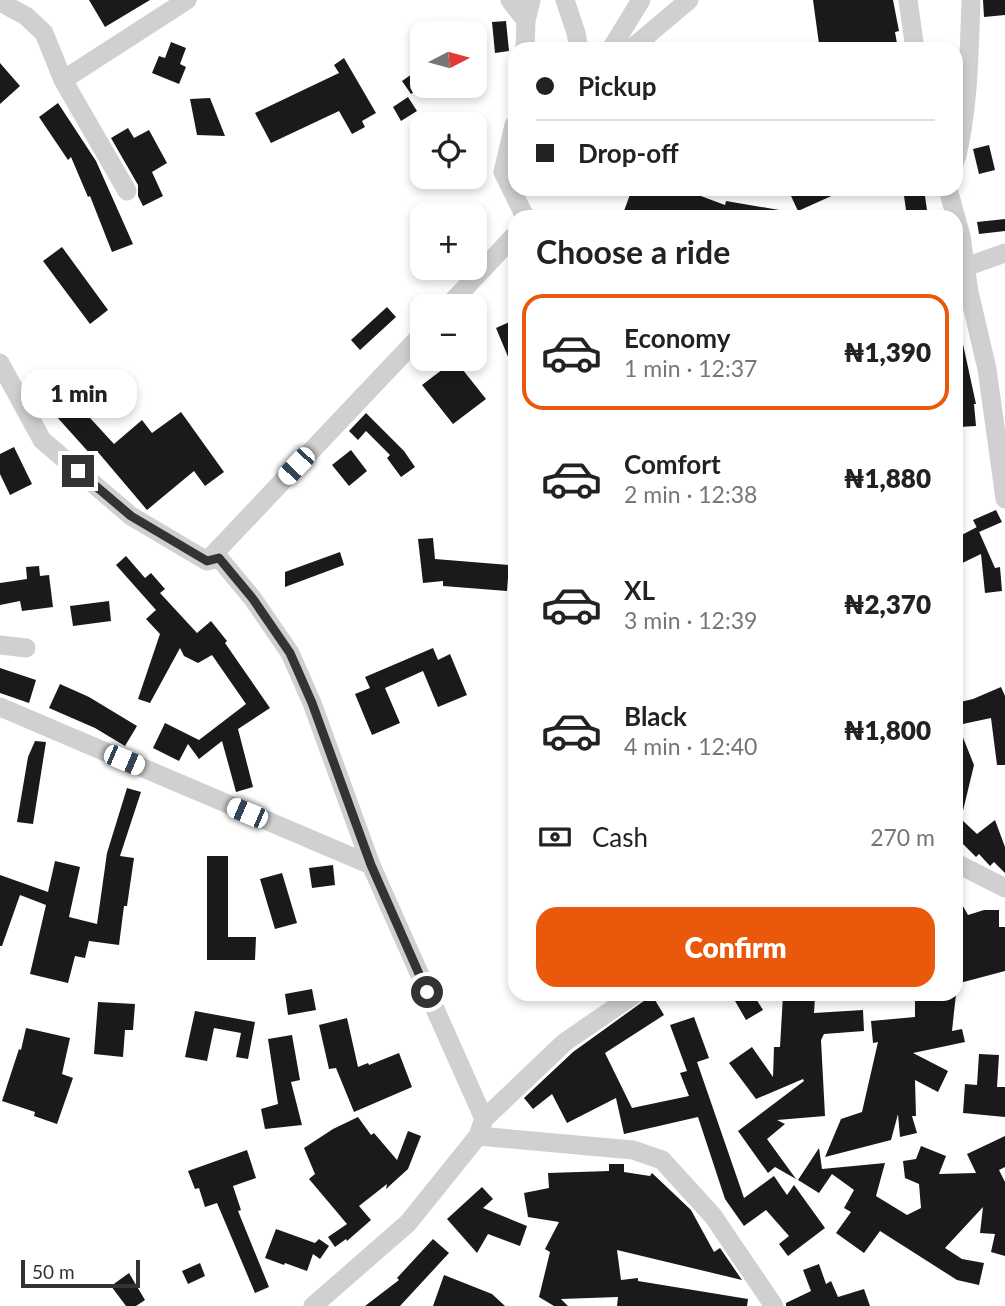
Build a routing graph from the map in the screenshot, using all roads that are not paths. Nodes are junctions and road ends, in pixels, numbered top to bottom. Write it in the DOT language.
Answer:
graph roads {
  1 [pos="187,0"];
  2 [pos="510,0"];
  3 [pos="531,0"];
  4 [pos="565,0"];
  5 [pos="641,0"];
  6 [pos="689,0"];
  7 [pos="908,0"];
  8 [pos="971,0"];
  9 [pos="0,2"];
  10 [pos="25,8"];
  11 [pos="526,21"];
  12 [pos="525,42"];
  13 [pos="578,42"];
  14 [pos="615,42"];
  15 [pos="639,42"];
  16 [pos="914,42"];
  17 [pos="63,80"];
  18 [pos="963,112"];
  19 [pos="127,191"];
  20 [pos="508,242"];
  21 [pos="1005,253"];
  22 [pos="963,268"];
  23 [pos="963,275"];
  24 [pos="459,294"];
  25 [pos="410,347"];
  26 [pos="0,363"];
  27 [pos="1005,499"];
  28 [pos="207,561"];
  29 [pos="0,645"];
  30 [pos="26,648"];
  31 [pos="0,707"];
  32 [pos="371,865"];
  33 [pos="963,867"];
  34 [pos="1005,888"];
  35 [pos="625,1001"];
  36 [pos="481,1128"];
  37 [pos="313,1306"];
  38 [pos="775,1306"];
  1 -- 17 [label="street"];
  2 -- 11 [label="street"];
  3 -- 11 [label="street"];
  4 -- 13 [label="street"];
  5 -- 14 [label="street"];
  6 -- 15 [label="street"];
  7 -- 16 [label="street"];
  8 -- 18 [label="street"];
  9 -- 10 [label="street"];
  10 -- 17 [label="street"];
  11 -- 12 [label="street"];
  17 -- 19 [label="street"];
  20 -- 24 [label="street"];
  21 -- 22 [label="street"];
  23 -- 27 [label="street"];
  25 -- 28 [label="street"];
  26 -- 28 [label="street"];
  28 -- 32 [label="street"];
  29 -- 30 [label="street"];
  31 -- 32 [label="street"];
  32 -- 36 [label="street"];
  33 -- 34 [label="street"];
  35 -- 36 [label="street"];
  36 -- 37 [label="street"];
  36 -- 38 [label="street"];
}
